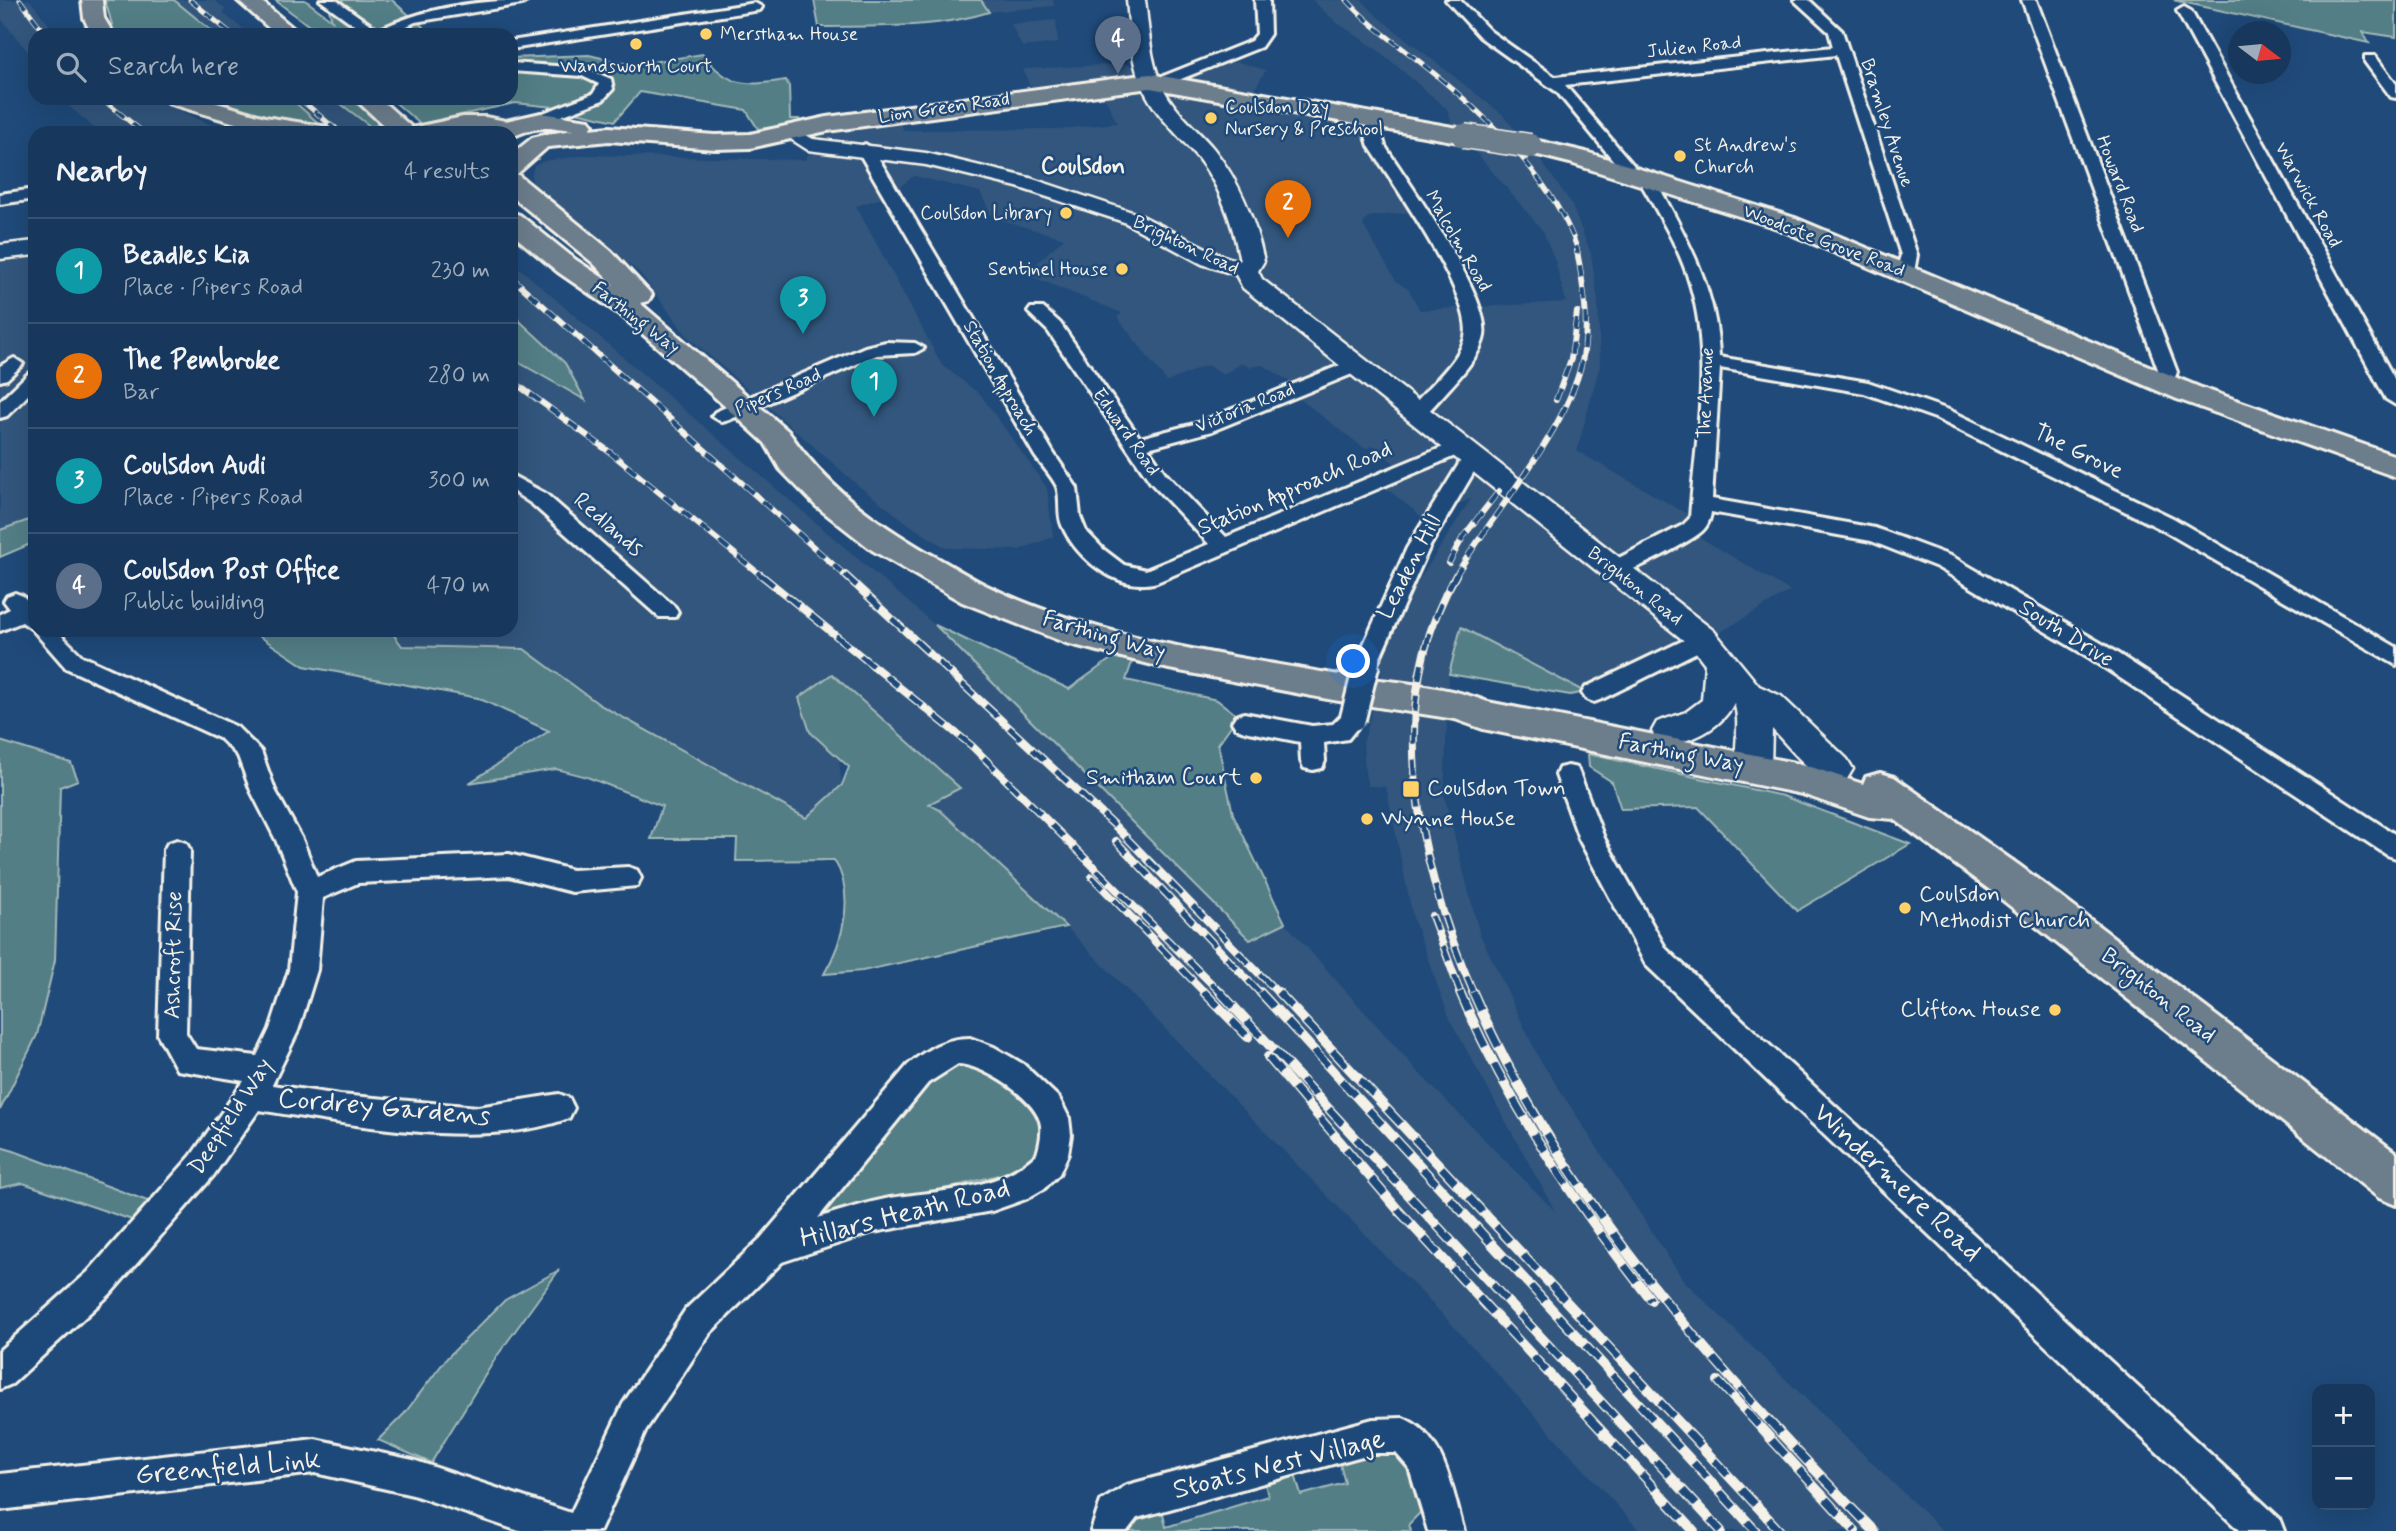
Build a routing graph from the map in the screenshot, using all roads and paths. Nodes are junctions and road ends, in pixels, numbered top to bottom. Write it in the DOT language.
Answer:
graph roads {
  1 [pos="92,0"];
  2 [pos="247,0"];
  3 [pos="327,0"];
  4 [pos="1136,0"];
  5 [pos="1262,0"];
  6 [pos="1454,0"];
  7 [pos="1801,0"];
  8 [pos="2029,0"];
  9 [pos="514,6"];
  10 [pos="755,7"];
  11 [pos="2184,11"];
  12 [pos="99,28"];
  13 [pos="281,28"];
  14 [pos="367,28"];
  15 [pos="392,28"];
  16 [pos="518,44"];
  17 [pos="1841,50"];
  18 [pos="2370,59"];
  19 [pos="518,67"];
  20 [pos="1552,82"];
  21 [pos="1158,84"];
  22 [pos="2396,94"];
  23 [pos="1228,96"];
  24 [pos="199,105"];
  25 [pos="373,105"];
  26 [pos="1376,122"];
  27 [pos="452,125"];
  28 [pos="276,126"];
  29 [pos="398,126"];
  30 [pos="448,126"];
  31 [pos="493,126"];
  32 [pos="554,127"];
  33 [pos="518,134"];
  34 [pos="793,134"];
  35 [pos="865,149"];
  36 [pos="518,162"];
  37 [pos="1635,174"];
  38 [pos="518,189"];
  39 [pos="28,195"];
  40 [pos="0,199"];
  41 [pos="518,226"];
  42 [pos="28,249"];
  43 [pos="0,252"];
  44 [pos="518,253"];
  45 [pos="556,257"];
  46 [pos="1245,271"];
  47 [pos="1905,272"];
  48 [pos="592,304"];
  49 [pos="632,310"];
  50 [pos="1037,312"];
  51 [pos="915,348"];
  52 [pos="1710,361"];
  53 [pos="1355,366"];
  54 [pos="2164,383"];
  55 [pos="28,385"];
  56 [pos="2396,399"];
  57 [pos="0,412"];
  58 [pos="732,412"];
  59 [pos="1416,414"];
  60 [pos="1134,446"];
  61 [pos="1466,452"];
  62 [pos="2396,467"];
  63 [pos="518,486"];
  64 [pos="1701,504"];
  65 [pos="1223,546"];
  66 [pos="1612,570"];
  67 [pos="1149,577"];
  68 [pos="667,612"];
  69 [pos="28,616"];
  70 [pos="0,623"];
  71 [pos="50,637"];
  72 [pos="1712,649"];
  73 [pos="2396,657"];
  74 [pos="1594,693"];
  75 [pos="1748,695"];
  76 [pos="1460,706"];
  77 [pos="1244,722"];
  78 [pos="1669,731"];
  79 [pos="1312,735"];
  80 [pos="1754,758"];
  81 [pos="1313,761"];
  82 [pos="1835,769"];
  83 [pos="1581,789"];
  84 [pos="1901,804"];
  85 [pos="2396,848"];
  86 [pos="177,850"];
  87 [pos="628,878"];
  88 [pos="310,892"];
  89 [pos="258,1082"];
  90 [pos="559,1108"];
  91 [pos="2396,1182"];
  92 [pos="772,1249"];
  93 [pos="0,1372"];
  94 [pos="0,1492"];
  95 [pos="572,1531"];
  96 [pos="582,1531"];
  97 [pos="1109,1531"];
  98 [pos="1446,1531"];
  99 [pos="2266,1531"];
  1 -- 12 [label="main road"];
  2 -- 13 [label="main road"];
  3 -- 14 [label="street"];
  4 -- 21 [label="main road"];
  5 -- 21 [label="street"];
  6 -- 20 [label="street, The Avenue"];
  7 -- 17 [label="street, Bramley Avenue"];
  8 -- 54 [label="street, Howard Road"];
  9 -- 15 [label="street"];
  10 -- 16 [label="street"];
  11 -- 56 [label="street, Warwick Road"];
  17 -- 20 [label="street, Julien Road"];
  17 -- 47 [label="street, Bramley Avenue"];
  18 -- 22 [label="street"];
  19 -- 32 [label="street"];
  20 -- 37 [label="street, The Avenue"];
  21 -- 23 [label="main road, Woodcote Grove Road"];
  21 -- 23 [label="main road, Woodcote Grove Road"];
  21 -- 34 [label="main road, Lion Green Road"];
  21 -- 46 [label="main road"];
  23 -- 26 [label="main road, Woodcote Grove Road"];
  24 -- 28 [label="main road"];
  25 -- 29 [label="main road"];
  26 -- 37 [label="main road, Woodcote Grove Road, bridge"];
  26 -- 59 [label="street, Malcolm Road"];
  27 -- 30 [label="main road, Brighton Road"];
  27 -- 31 [label="main road, Brighton Road"];
  27 -- 32 [label="main road, Brighton Road"];
  32 -- 33 [label="main road, Brighton Road"];
  32 -- 34 [label="main road, Brighton Road"];
  32 -- 36 [label="main road"];
  34 -- 35 [label="street, Brighton Road"];
  35 -- 46 [label="street, Brighton Road"];
  35 -- 67 [label="street, Station Approach"];
  37 -- 47 [label="main road, Woodcote Grove Road"];
  37 -- 52 [label="street, The Avenue"];
  38 -- 49 [label="main road"];
  39 -- 40 [label="street"];
  41 -- 45 [label="main road, Farthing Way"];
  42 -- 43 [label="main road"];
  44 -- 48 [label="main road"];
  45 -- 48 [label="main road, Farthing Way"];
  45 -- 49 [label="main road, Farthing Way"];
  46 -- 53 [label="main road, Brighton Road"];
  47 -- 54 [label="main road, Woodcote Grove Road"];
  48 -- 58 [label="main road, Farthing Way"];
  49 -- 58 [label="main road, Farthing Way"];
  50 -- 60 [label="street, Edward Road"];
  51 -- 58 [label="street, Pipers Road"];
  52 -- 64 [label="street, The Avenue"];
  52 -- 73 [label="street, The Grove"];
  53 -- 59 [label="main road, Brighton Road"];
  53 -- 60 [label="street, Victoria Road"];
  54 -- 62 [label="main road, Woodcote Grove Road"];
  55 -- 57 [label="street"];
  58 -- 76 [label="main road, Farthing Way"];
  59 -- 61 [label="main road, Brighton Road"];
  60 -- 65 [label="street, Edward Road"];
  61 -- 65 [label="street, Station Approach Road"];
  61 -- 66 [label="main road, Brighton Road"];
  61 -- 79 [label="street, Leaden Hill, bridge"];
  63 -- 68 [label="street, Redlands"];
  64 -- 66 [label="street, The Avenue"];
  64 -- 85 [label="street, South Drive"];
  65 -- 67 [label="street, Station Approach Road"];
  66 -- 72 [label="main road, Brighton Road"];
  69 -- 70 [label="street"];
  71 -- 88 [label="street, Deepfield Way"];
  72 -- 74 [label="street"];
  72 -- 75 [label="main road, Brighton Road"];
  72 -- 78 [label="main road"];
  75 -- 80 [label="main road, Brighton Road"];
  75 -- 82 [label="main road, Brighton Road"];
  76 -- 78 [label="main road, Farthing Way"];
  76 -- 80 [label="main road, Farthing Way"];
  77 -- 79 [label="street, Leaden Hill"];
  78 -- 80 [label="main road, Farthing Way"];
  79 -- 81 [label="street"];
  80 -- 82 [label="main road"];
  80 -- 84 [label="main road, Farthing Way"];
  82 -- 84 [label="main road, Brighton Road"];
  83 -- 99 [label="street, Windermere Road"];
  84 -- 91 [label="main road, Brighton Road"];
  86 -- 89 [label="street, Ashcroft Rise"];
  87 -- 88 [label="street"];
  88 -- 89 [label="street, Deepfield Way"];
  89 -- 90 [label="street, Cordrey Gardens"];
  89 -- 93 [label="street, Deepfield Way"];
  92 -- 92 [label="street, Hillars Heath Road"];
  92 -- 96 [label="street, Hillars Heath Road"];
  94 -- 95 [label="street, Greenfield Link"];
  97 -- 98 [label="street, Stoats Nest Village"];
}
